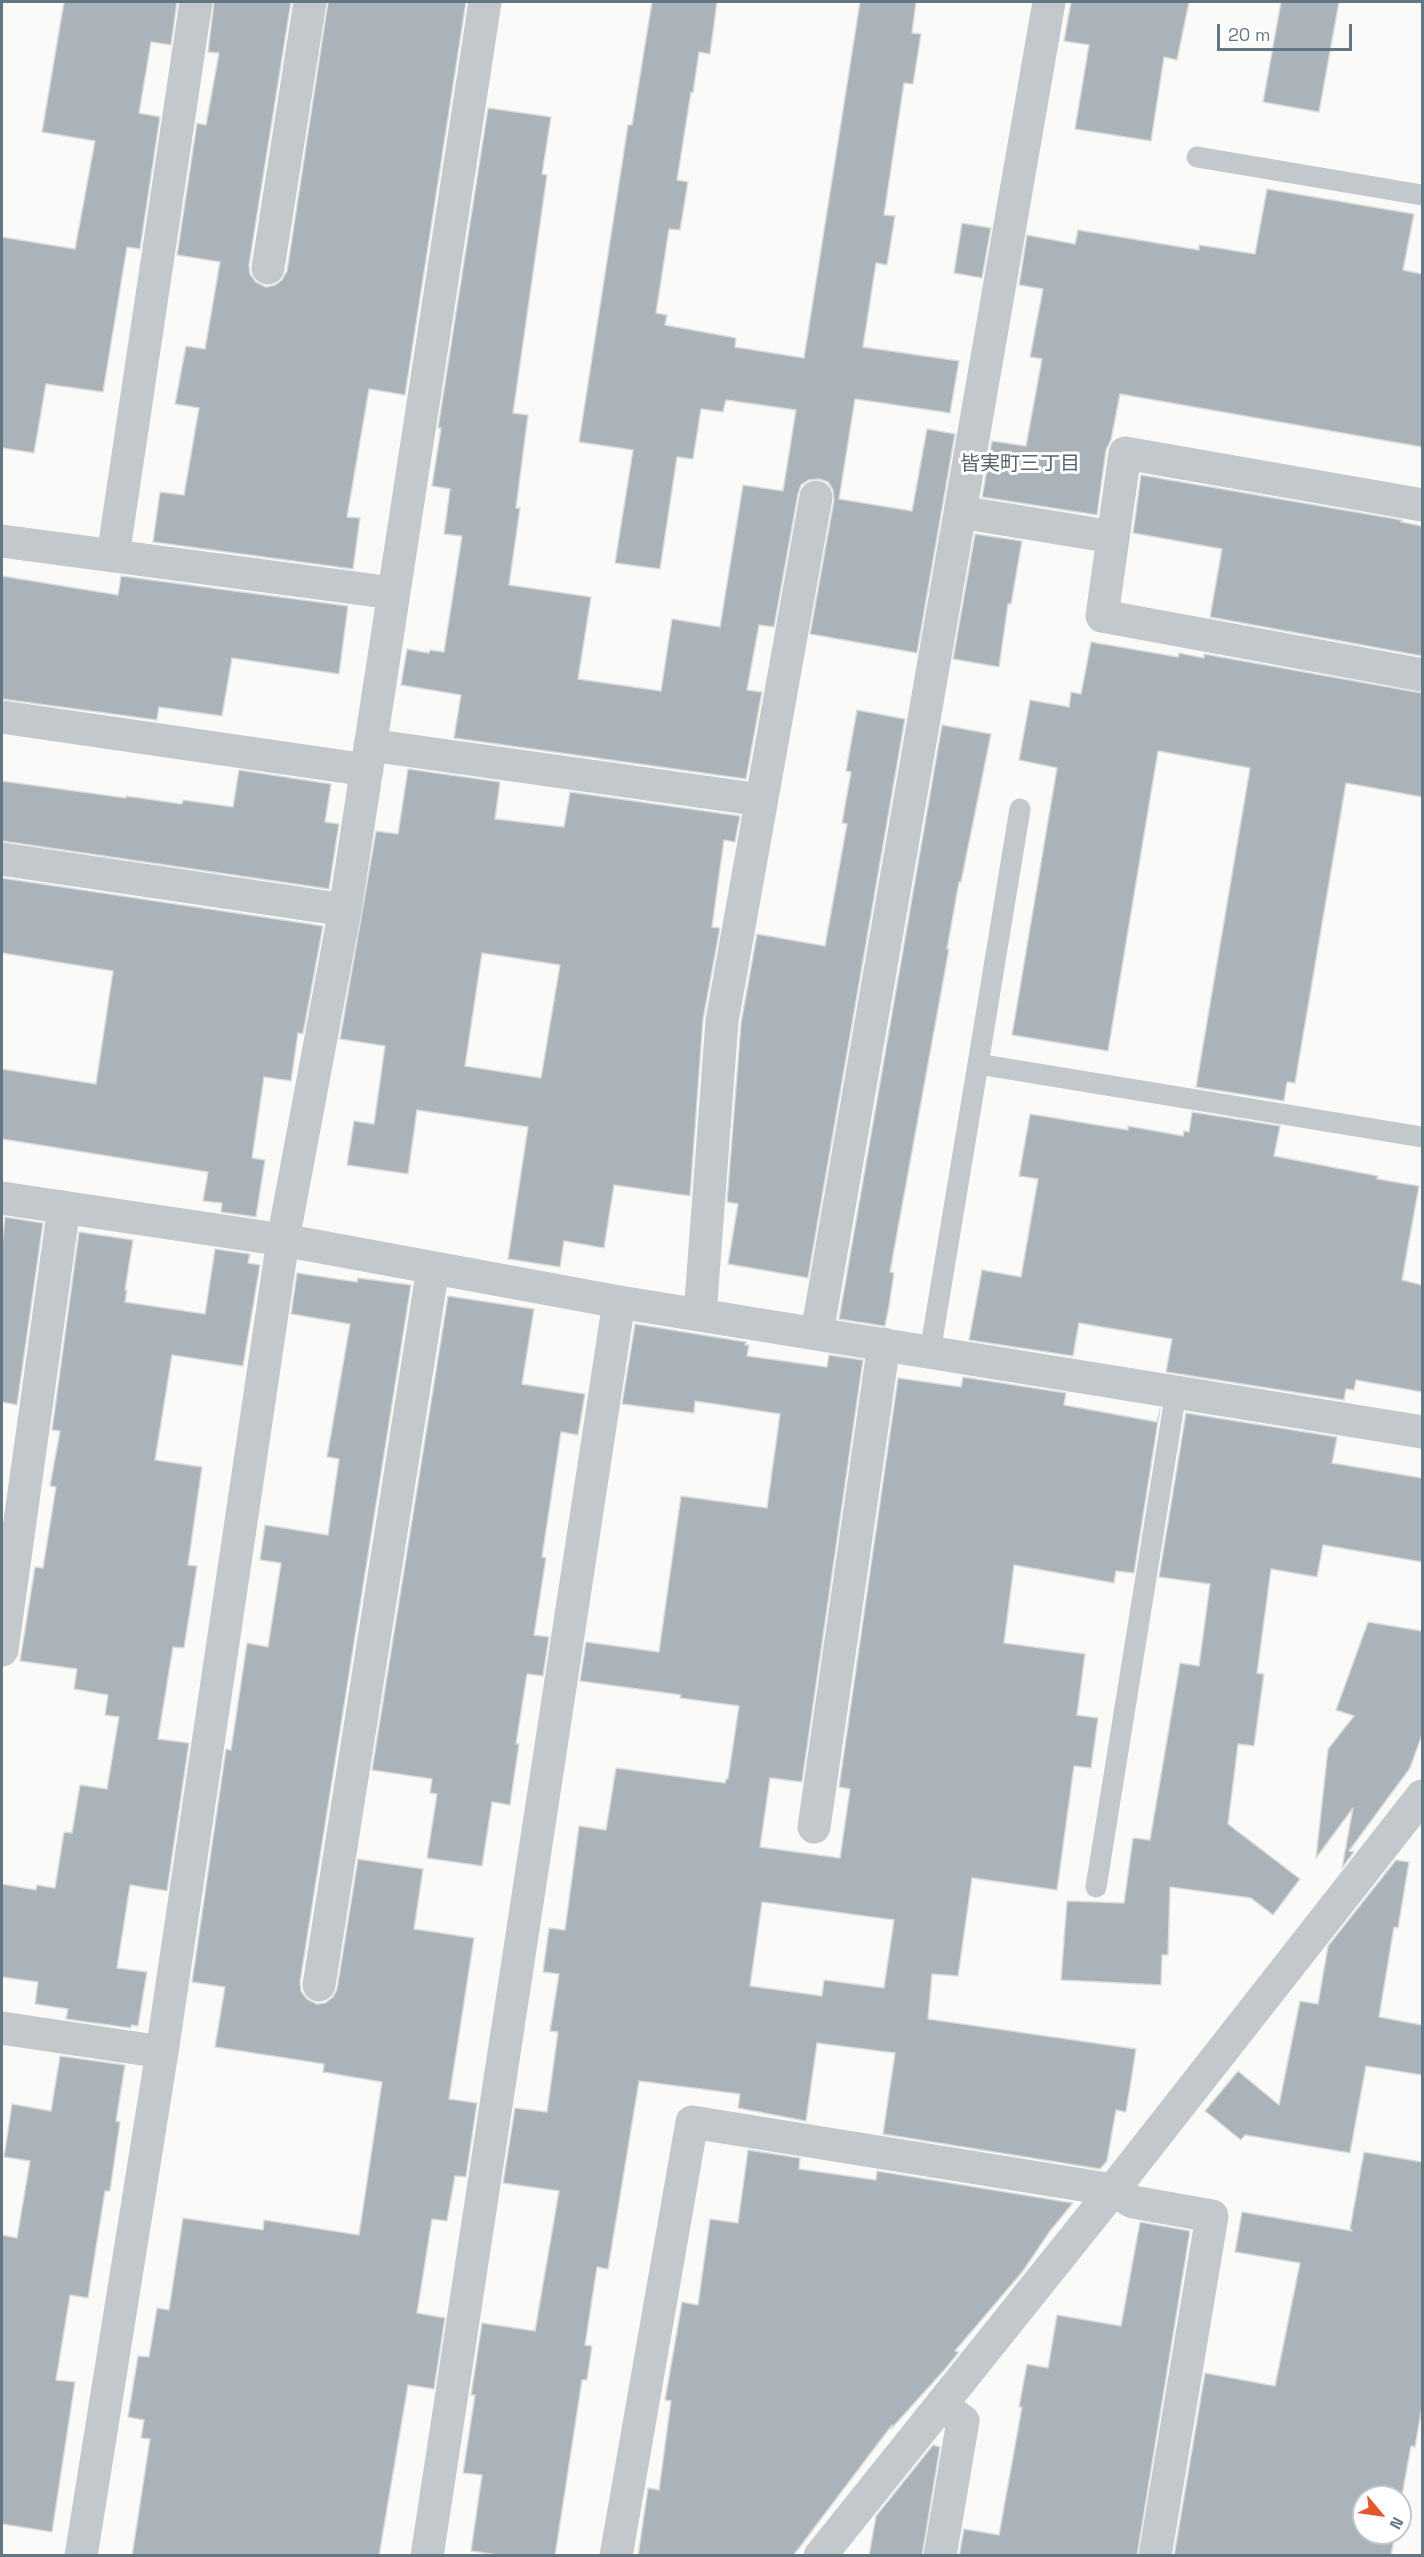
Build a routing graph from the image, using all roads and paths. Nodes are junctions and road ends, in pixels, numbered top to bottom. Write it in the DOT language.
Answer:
graph roads {
  1 [pos="196,2"];
  2 [pos="310,2"];
  3 [pos="485,2"];
  4 [pos="1049,2"];
  5 [pos="1197,157"];
  6 [pos="1422,195"];
  7 [pos="268,268"];
  8 [pos="816,497"];
  9 [pos="1422,505"];
  10 [pos="960,512"];
  11 [pos="1113,537"];
  12 [pos="2,541"];
  13 [pos="113,556"];
  14 [pos="393,593"];
  15 [pos="1422,675"];
  16 [pos="2,717"];
  17 [pos="369,757"];
  18 [pos="761,800"];
  19 [pos="1020,809"];
  20 [pos="2,859"];
  21 [pos="345,910"];
  22 [pos="978,1064"];
  23 [pos="1422,1137"];
  24 [pos="2,1197"];
  25 [pos="64,1207"];
  26 [pos="283,1240"];
  27 [pos="433,1268"];
  28 [pos="618,1302"];
  29 [pos="700,1315"];
  30 [pos="817,1333"];
  31 [pos="884,1344"];
  32 [pos="930,1352"];
  33 [pos="1176,1392"];
  34 [pos="1422,1432"];
  35 [pos="2,1650"];
  36 [pos="1422,1796"];
  37 [pos="814,1827"];
  38 [pos="1096,1887"];
  39 [pos="319,1985"];
  40 [pos="2,2028"];
  41 [pos="162,2052"];
  42 [pos="1113,2190"];
  43 [pos="941,2404"];
  44 [pos="81,2556"];
  45 [pos="427,2556"];
  46 [pos="616,2556"];
  47 [pos="819,2556"];
  48 [pos="940,2556"];
  49 [pos="1155,2556"];
  1 -- 13 [label="street"];
  2 -- 7 [label="street"];
  3 -- 14 [label="street"];
  4 -- 10 [label="street"];
  5 -- 6 [label="lane"];
  8 -- 18 [label="street"];
  9 -- 11 [label="street"];
  10 -- 11 [label="street"];
  10 -- 30 [label="street"];
  11 -- 15 [label="street"];
  12 -- 13 [label="street"];
  13 -- 14 [label="street"];
  14 -- 17 [label="street"];
  16 -- 17 [label="street"];
  17 -- 18 [label="street"];
  17 -- 21 [label="street"];
  18 -- 29 [label="street"];
  19 -- 22 [label="lane"];
  20 -- 21 [label="street"];
  21 -- 26 [label="street"];
  22 -- 23 [label="lane"];
  22 -- 32 [label="lane"];
  24 -- 25 [label="street"];
  25 -- 26 [label="street"];
  25 -- 35 [label="street"];
  26 -- 27 [label="street"];
  26 -- 41 [label="street"];
  27 -- 28 [label="street"];
  27 -- 39 [label="street"];
  28 -- 29 [label="street"];
  28 -- 45 [label="street"];
  29 -- 30 [label="street"];
  30 -- 31 [label="street"];
  31 -- 32 [label="street"];
  31 -- 37 [label="street"];
  32 -- 33 [label="street"];
  33 -- 34 [label="street"];
  33 -- 38 [label="lane"];
  36 -- 42 [label="street"];
  40 -- 41 [label="street"];
  41 -- 44 [label="street"];
  42 -- 43 [label="street"];
  42 -- 46 [label="street"];
  42 -- 49 [label="street"];
  43 -- 47 [label="street"];
  43 -- 48 [label="street"];
}
